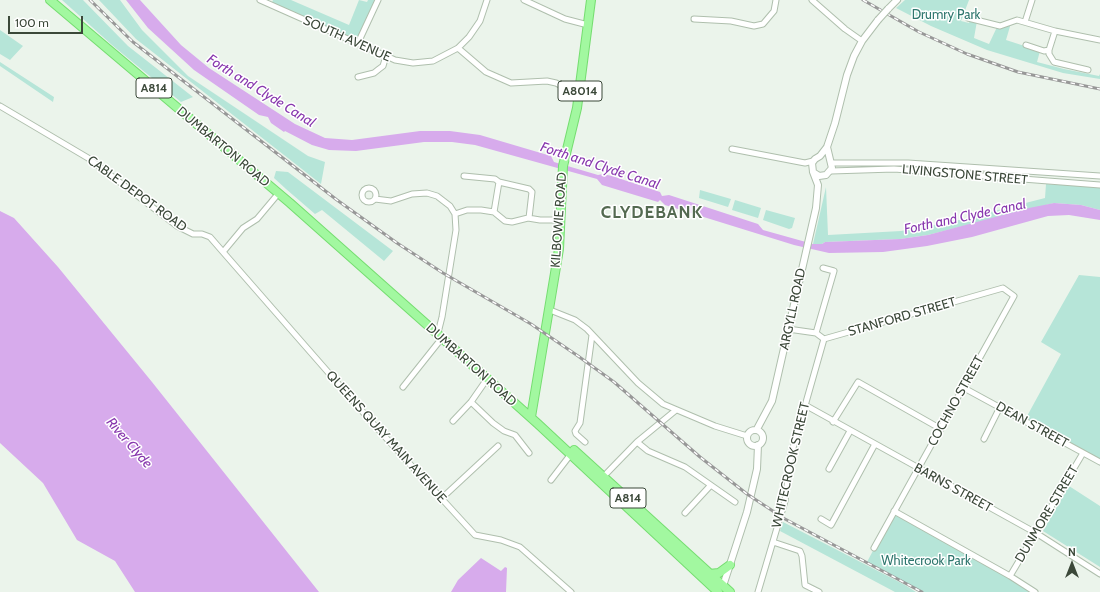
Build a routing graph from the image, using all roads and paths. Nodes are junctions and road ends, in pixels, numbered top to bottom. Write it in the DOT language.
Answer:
graph roads {
  1 [pos="50,0"];
  2 [pos="260,0"];
  3 [pos="378,0"];
  4 [pos="487,0"];
  5 [pos="493,0"];
  6 [pos="524,0"];
  7 [pos="591,0"];
  8 [pos="776,0"];
  9 [pos="812,0"];
  10 [pos="897,0"];
  11 [pos="1032,0"];
  12 [pos="272,2"];
  13 [pos="486,9"];
  14 [pos="968,18"];
  15 [pos="694,20"];
  16 [pos="1025,22"];
  17 [pos="588,25"];
  18 [pos="1055,31"];
  19 [pos="1100,40"];
  20 [pos="862,41"];
  21 [pos="358,44"];
  22 [pos="1026,45"];
  23 [pos="458,48"];
  24 [pos="1049,50"];
  25 [pos="386,56"];
  26 [pos="1088,70"];
  27 [pos="358,77"];
  28 [pos="563,96"];
  29 [pos="0,106"];
  30 [pos="826,147"];
  31 [pos="732,149"];
  32 [pos="820,156"];
  33 [pos="813,161"];
  34 [pos="830,161"];
  35 [pos="805,162"];
  36 [pos="813,170"];
  37 [pos="831,171"];
  38 [pos="464,176"];
  39 [pos="823,176"];
  40 [pos="1100,176"];
  41 [pos="499,182"];
  42 [pos="818,185"];
  43 [pos="1100,185"];
  44 [pos="278,194"];
  45 [pos="375,199"];
  46 [pos="494,212"];
  47 [pos="455,214"];
  48 [pos="529,218"];
  49 [pos="561,220"];
  50 [pos="223,252"];
  51 [pos="823,268"];
  52 [pos="1014,296"];
  53 [pos="550,310"];
  54 [pos="788,329"];
  55 [pos="439,333"];
  56 [pos="816,333"];
  57 [pos="592,335"];
  58 [pos="824,339"];
  59 [pos="487,379"];
  60 [pos="403,387"];
  61 [pos="964,388"];
  62 [pos="471,402"];
  63 [pos="805,405"];
  64 [pos="1000,407"];
  65 [pos="676,410"];
  66 [pos="531,414"];
  67 [pos="453,421"];
  68 [pos="833,422"];
  69 [pos="756,429"];
  70 [pos="941,429"];
  71 [pos="850,431"];
  72 [pos="747,436"];
  73 [pos="984,438"];
  74 [pos="584,442"];
  75 [pos="638,442"];
  76 [pos="875,444"];
  77 [pos="758,445"];
  78 [pos="498,446"];
  79 [pos="529,453"];
  80 [pos="1083,453"];
  81 [pos="571,454"];
  82 [pos="1100,462"];
  83 [pos="918,468"];
  84 [pos="829,469"];
  85 [pos="601,478"];
  86 [pos="552,480"];
  87 [pos="710,486"];
  88 [pos="442,498"];
  89 [pos="735,502"];
  90 [pos="894,511"];
  91 [pos="685,513"];
  92 [pos="821,519"];
  93 [pos="1036,533"];
  94 [pos="773,542"];
  95 [pos="874,548"];
  96 [pos="730,565"];
  97 [pos="709,574"];
  98 [pos="1100,574"];
  99 [pos="1010,576"];
  100 [pos="720,590"];
  101 [pos="571,592"];
  102 [pos="730,592"];
  103 [pos="758,592"];
  104 [pos="819,592"];
  105 [pos="1035,592"];
  1 -- 44 [label="main road, DUMBARTON ROAD / A814"];
  2 -- 12 [label="street, SOUTH AVENUE"];
  3 -- 21 [label="street"];
  4 -- 13 [label="street, SOUTH AVENUE"];
  5 -- 13 [label="street, SOUTH AVENUE"];
  6 -- 17 [label="street"];
  7 -- 17 [label="main road, KILBOWIE ROAD / A8014"];
  8 -- 15 [label="street"];
  9 -- 20 [label="street"];
  10 -- 20 [label="street, bridge"];
  11 -- 16 [label="street"];
  12 -- 21 [label="street, SOUTH AVENUE"];
  13 -- 23 [label="street, SOUTH AVENUE"];
  14 -- 16 [label="street"];
  16 -- 18 [label="street"];
  17 -- 49 [label="main road, KILBOWIE ROAD / A8014"];
  18 -- 19 [label="street"];
  18 -- 24 [label="street"];
  20 -- 30 [label="street"];
  21 -- 25 [label="street, SOUTH AVENUE"];
  22 -- 24 [label="street"];
  23 -- 25 [label="street, SOUTH AVENUE"];
  23 -- 28 [label="street"];
  24 -- 26 [label="street"];
  25 -- 27 [label="street"];
  29 -- 50 [label="street, CABLE DEPOT ROAD"];
  30 -- 32 [label="street"];
  30 -- 34 [label="street"];
  31 -- 35 [label="street"];
  32 -- 33 [label="street"];
  32 -- 34 [label="street"];
  33 -- 35 [label="street"];
  33 -- 36 [label="street"];
  34 -- 37 [label="street"];
  34 -- 40 [label="street, LIVINGSTONE STREET"];
  35 -- 36 [label="street"];
  36 -- 39 [label="street"];
  36 -- 42 [label="street, ARGYLL ROAD"];
  37 -- 39 [label="street"];
  37 -- 43 [label="street, LIVINGSTONE STREET"];
  38 -- 41 [label="street"];
  39 -- 42 [label="street, ARGYLL ROAD"];
  41 -- 46 [label="street"];
  41 -- 48 [label="street"];
  42 -- 54 [label="street, ARGYLL ROAD"];
  44 -- 50 [label="street"];
  44 -- 55 [label="main road, DUMBARTON ROAD / A814"];
  45 -- 47 [label="street"];
  46 -- 47 [label="street"];
  46 -- 48 [label="street"];
  47 -- 55 [label="street"];
  48 -- 49 [label="street"];
  49 -- 53 [label="main road, KILBOWIE ROAD / A8014"];
  50 -- 88 [label="street, QUEENS QUAY MAIN AVENUE"];
  51 -- 56 [label="street"];
  52 -- 58 [label="street, STANFORD STREET"];
  52 -- 61 [label="street, COCHNO STREET"];
  53 -- 57 [label="street"];
  53 -- 66 [label="main road, KILBOWIE ROAD / A8014"];
  54 -- 56 [label="street"];
  54 -- 69 [label="street, ARGYLL ROAD"];
  55 -- 59 [label="main road, DUMBARTON ROAD / A814"];
  55 -- 60 [label="street"];
  55 -- 66 [label="main road, DUMBARTON ROAD / A814"];
  56 -- 58 [label="street"];
  57 -- 65 [label="street"];
  57 -- 74 [label="street"];
  58 -- 63 [label="street, WHITECROOK STREET"];
  59 -- 62 [label="street"];
  59 -- 66 [label="main road, DUMBARTON ROAD / A814"];
  61 -- 64 [label="street, DEAN STREET"];
  61 -- 70 [label="street, COCHNO STREET"];
  62 -- 67 [label="street"];
  62 -- 79 [label="street"];
  63 -- 68 [label="street, BARNS STREET"];
  63 -- 94 [label="street, WHITECROOK STREET"];
  64 -- 73 [label="street"];
  64 -- 80 [label="street, DEAN STREET"];
  65 -- 72 [label="street"];
  65 -- 75 [label="street"];
  66 -- 81 [label="main road, A814"];
  66 -- 85 [label="main road, A814"];
  68 -- 70 [label="street"];
  68 -- 71 [label="street, BARNS STREET"];
  69 -- 72 [label="street"];
  69 -- 77 [label="street"];
  70 -- 83 [label="street, COCHNO STREET"];
  71 -- 76 [label="street, BARNS STREET"];
  71 -- 84 [label="street"];
  72 -- 77 [label="street"];
  75 -- 85 [label="street"];
  75 -- 87 [label="street"];
  76 -- 83 [label="street, BARNS STREET"];
  76 -- 92 [label="street"];
  77 -- 96 [label="street"];
  78 -- 88 [label="street"];
  80 -- 82 [label="street, DEAN STREET"];
  80 -- 93 [label="street, DUNMORE STREET"];
  81 -- 85 [label="main road, A814"];
  81 -- 86 [label="street"];
  83 -- 90 [label="street, COCHNO STREET"];
  83 -- 93 [label="street, BARNS STREET"];
  85 -- 97 [label="main road, A814"];
  85 -- 100 [label="main road, A814"];
  87 -- 89 [label="street"];
  87 -- 91 [label="street"];
  88 -- 101 [label="street, QUEENS QUAY MAIN AVENUE"];
  90 -- 95 [label="street, COCHNO STREET"];
  90 -- 99 [label="street"];
  93 -- 98 [label="street, BARNS STREET"];
  93 -- 99 [label="street, DUNMORE STREET"];
  94 -- 103 [label="street, WHITECROOK STREET"];
  94 -- 104 [label="street"];
  96 -- 97 [label="main road"];
  96 -- 100 [label="street"];
  97 -- 100 [label="main road, A814"];
  99 -- 105 [label="street"];
  100 -- 102 [label="main road, A814"];
}
